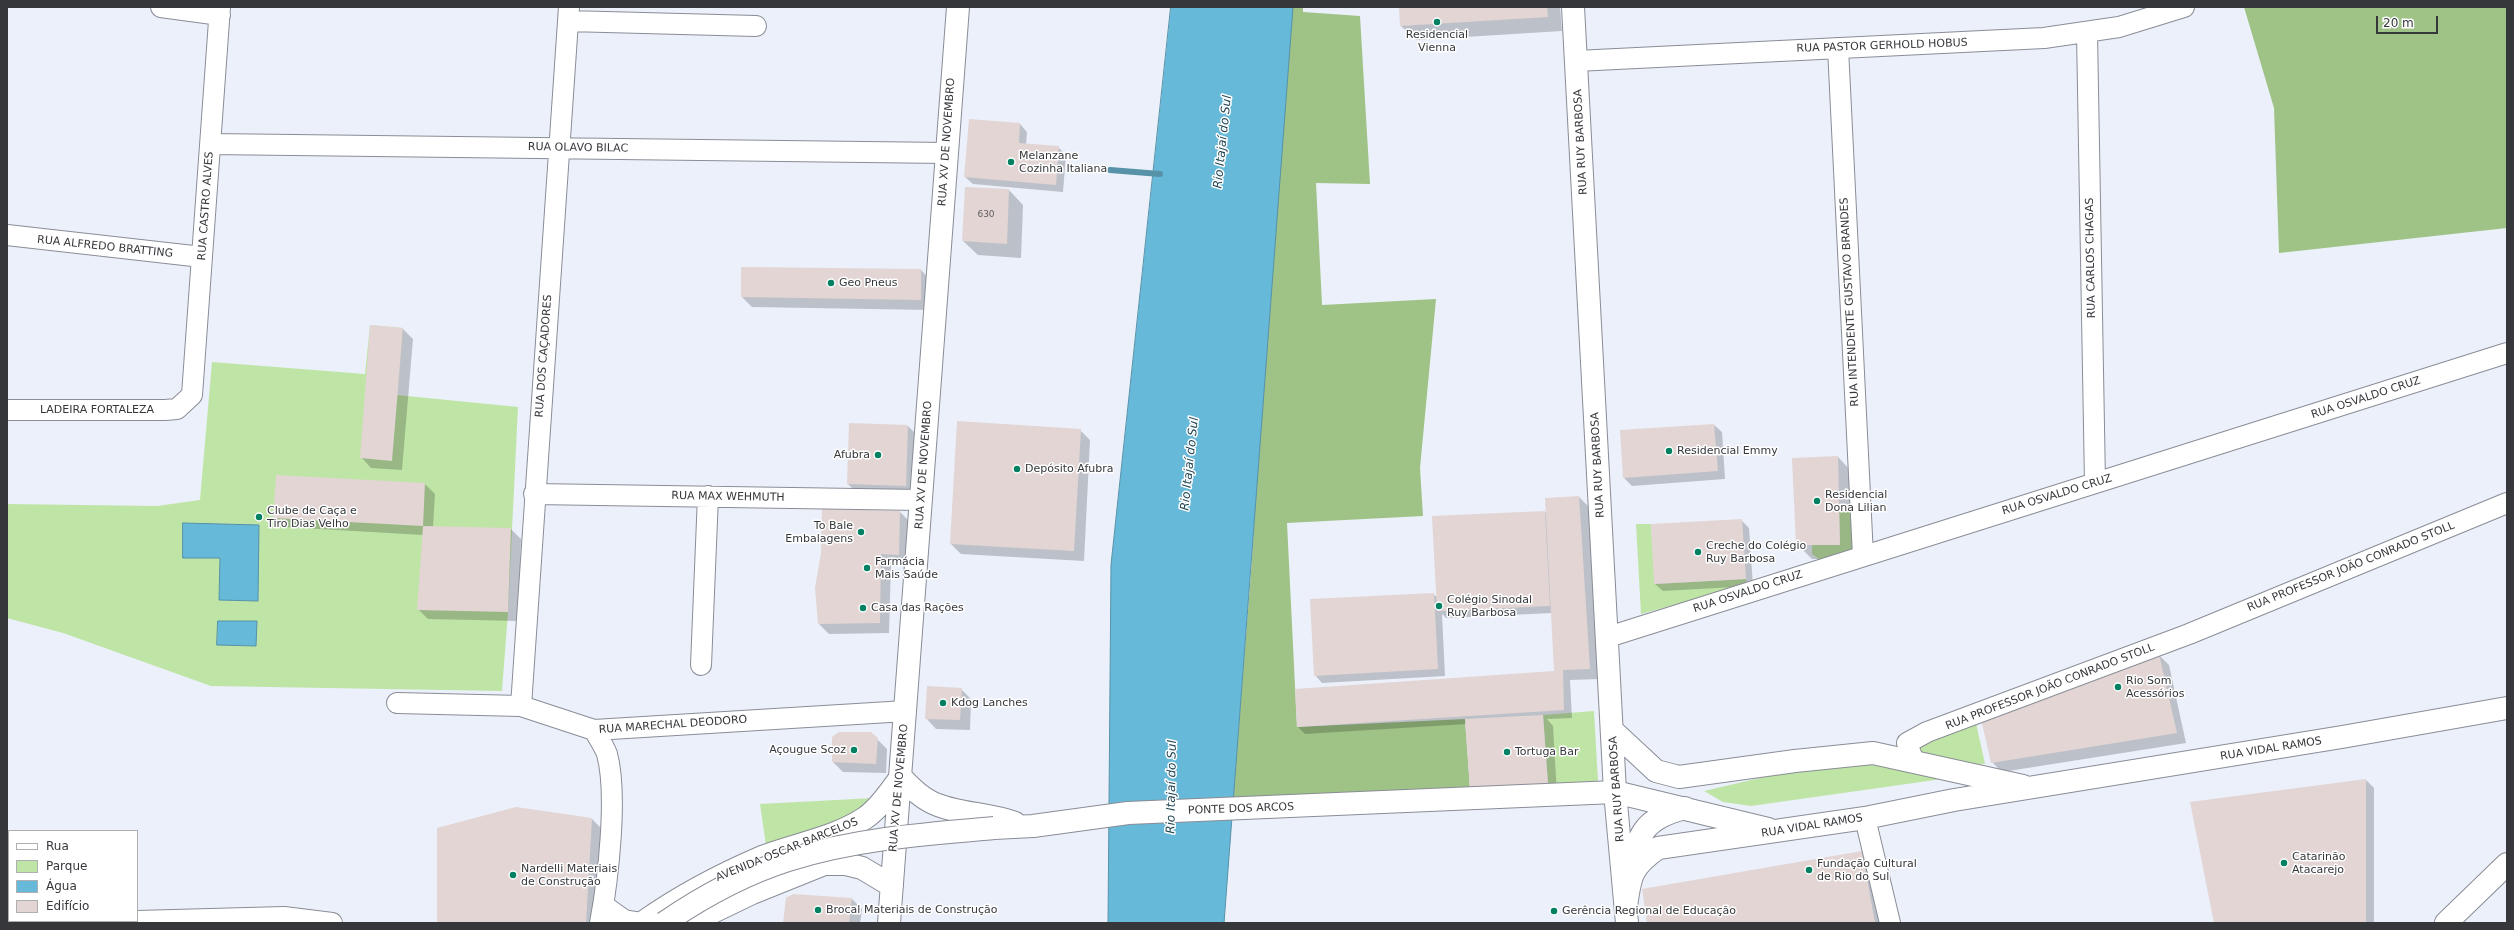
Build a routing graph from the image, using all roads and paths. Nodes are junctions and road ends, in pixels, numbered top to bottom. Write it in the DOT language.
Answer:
graph roads {
  1 [pos="160,7"];
  2 [pos="958,7"];
  3 [pos="1573,7"];
  4 [pos="2184,7"];
  5 [pos="220,11"];
  6 [pos="568,14"];
  7 [pos="756,26"];
  8 [pos="2087,33"];
  9 [pos="1838,48"];
  10 [pos="1576,61"];
  11 [pos="210,144"];
  12 [pos="559,148"];
  13 [pos="946,153"];
  14 [pos="7,235"];
  15 [pos="202,258"];
  16 [pos="2507,353"];
  17 [pos="185,403"];
  18 [pos="7,410"];
  19 [pos="2095,483"];
  20 [pos="534,494"];
  21 [pos="708,496"];
  22 [pos="921,500"];
  23 [pos="2507,503"];
  24 [pos="1863,556"];
  25 [pos="1608,637"];
  26 [pos="701,665"];
  27 [pos="397,703"];
  28 [pos="521,706"];
  29 [pos="2507,708"];
  30 [pos="906,711"];
  31 [pos="594,730"];
  32 [pos="1613,731"];
  33 [pos="1914,762"];
  34 [pos="901,777"];
  35 [pos="2034,788"];
  36 [pos="1616,792"];
  37 [pos="1685,808"];
  38 [pos="1865,818"];
  39 [pos="1028,826"];
  40 [pos="847,828"];
  41 [pos="1780,832"];
  42 [pos="824,864"];
  43 [pos="2507,864"];
  44 [pos="733,870"];
  45 [pos="787,878"];
  46 [pos="1630,878"];
  47 [pos="892,886"];
  48 [pos="602,914"];
  49 [pos="1627,915"];
  50 [pos="138,921"];
  51 [pos="89,922"];
  52 [pos="47,923"];
  53 [pos="332,923"];
  54 [pos="642,923"];
  55 [pos="664,923"];
  56 [pos="690,923"];
  57 [pos="889,923"];
  58 [pos="1890,923"];
  59 [pos="2446,923"];
  1 -- 5 [label="street"];
  2 -- 13 [label="main road, RUA XV DE NOVEMBRO"];
  3 -- 10 [label="main road, RUA RUY BARBOSA"];
  4 -- 8 [label="street, RUA PASTOR GERHOLD HOBUS"];
  5 -- 11 [label="street, RUA CASTRO ALVES"];
  6 -- 7 [label="street"];
  6 -- 12 [label="street, RUA DOS CAÇADORES"];
  8 -- 9 [label="street, RUA PASTOR GERHOLD HOBUS"];
  8 -- 19 [label="street, RUA CARLOS CHAGAS"];
  9 -- 10 [label="street, RUA PASTOR GERHOLD HOBUS"];
  9 -- 24 [label="street, RUA INTENDENTE GUSTAVO BRANDES"];
  10 -- 25 [label="main road, RUA RUY BARBOSA"];
  11 -- 12 [label="street, RUA OLAVO BILAC"];
  11 -- 15 [label="street, RUA CASTRO ALVES"];
  12 -- 13 [label="street, RUA OLAVO BILAC"];
  12 -- 20 [label="street, RUA DOS CAÇADORES"];
  13 -- 22 [label="main road, RUA XV DE NOVEMBRO"];
  14 -- 15 [label="street, RUA ALFREDO BRATTING"];
  15 -- 17 [label="street, RUA CASTRO ALVES"];
  16 -- 19 [label="street, RUA OSVALDO CRUZ"];
  17 -- 18 [label="street, LADEIRA FORTALEZA"];
  19 -- 24 [label="street, RUA OSVALDO CRUZ"];
  20 -- 21 [label="street, RUA MAX WEHMUTH"];
  20 -- 28 [label="street, RUA DOS CAÇADORES"];
  21 -- 22 [label="street, RUA MAX WEHMUTH"];
  21 -- 26 [label="street"];
  22 -- 30 [label="main road, RUA XV DE NOVEMBRO"];
  23 -- 33 [label="street, RUA PROFESSOR JOÃO CONRADO STOLL"];
  24 -- 25 [label="street, RUA OSVALDO CRUZ"];
  25 -- 32 [label="main road, RUA RUY BARBOSA"];
  27 -- 28 [label="street, RUA MARECHAL DEODORO"];
  28 -- 31 [label="street, RUA MARECHAL DEODORO"];
  29 -- 35 [label="main road, RUA VIDAL RAMOS"];
  30 -- 31 [label="street, RUA MARECHAL DEODORO"];
  30 -- 34 [label="main road, RUA XV DE NOVEMBRO"];
  31 -- 48 [label="street"];
  32 -- 33 [label="main road"];
  32 -- 36 [label="main road, RUA RUY BARBOSA"];
  33 -- 35 [label="main road, RUA VIDAL RAMOS"];
  34 -- 39 [label="main road"];
  34 -- 40 [label="main road, AVENIDA OSCAR BARCELOS"];
  34 -- 47 [label="main road, RUA XV DE NOVEMBRO"];
  35 -- 38 [label="main road, RUA VIDAL RAMOS"];
  36 -- 37 [label="main road"];
  36 -- 39 [label="main road, PONTE DOS ARCOS"];
  36 -- 49 [label="main road, RUA RUY BARBOSA"];
  37 -- 41 [label="main road"];
  37 -- 46 [label="main road"];
  38 -- 41 [label="main road, RUA VIDAL RAMOS"];
  38 -- 58 [label="street"];
  39 -- 55 [label="main road, PONTE DOS ARCOS, bridge"];
  40 -- 42 [label="main road"];
  40 -- 44 [label="main road, AVENIDA OSCAR BARCELOS"];
  41 -- 46 [label="main road, RUA VIDAL RAMOS"];
  42 -- 45 [label="main road"];
  42 -- 47 [label="main road"];
  43 -- 59 [label="main road"];
  44 -- 45 [label="main road"];
  44 -- 54 [label="main road, AVENIDA OSCAR BARCELOS"];
  45 -- 56 [label="main road"];
  46 -- 49 [label="main road, RUA VIDAL RAMOS"];
  47 -- 57 [label="main road, RUA XV DE NOVEMBRO"];
  48 -- 54 [label="street"];
  50 -- 53 [label="street"];
  51 -- 52 [label="street"];
}
